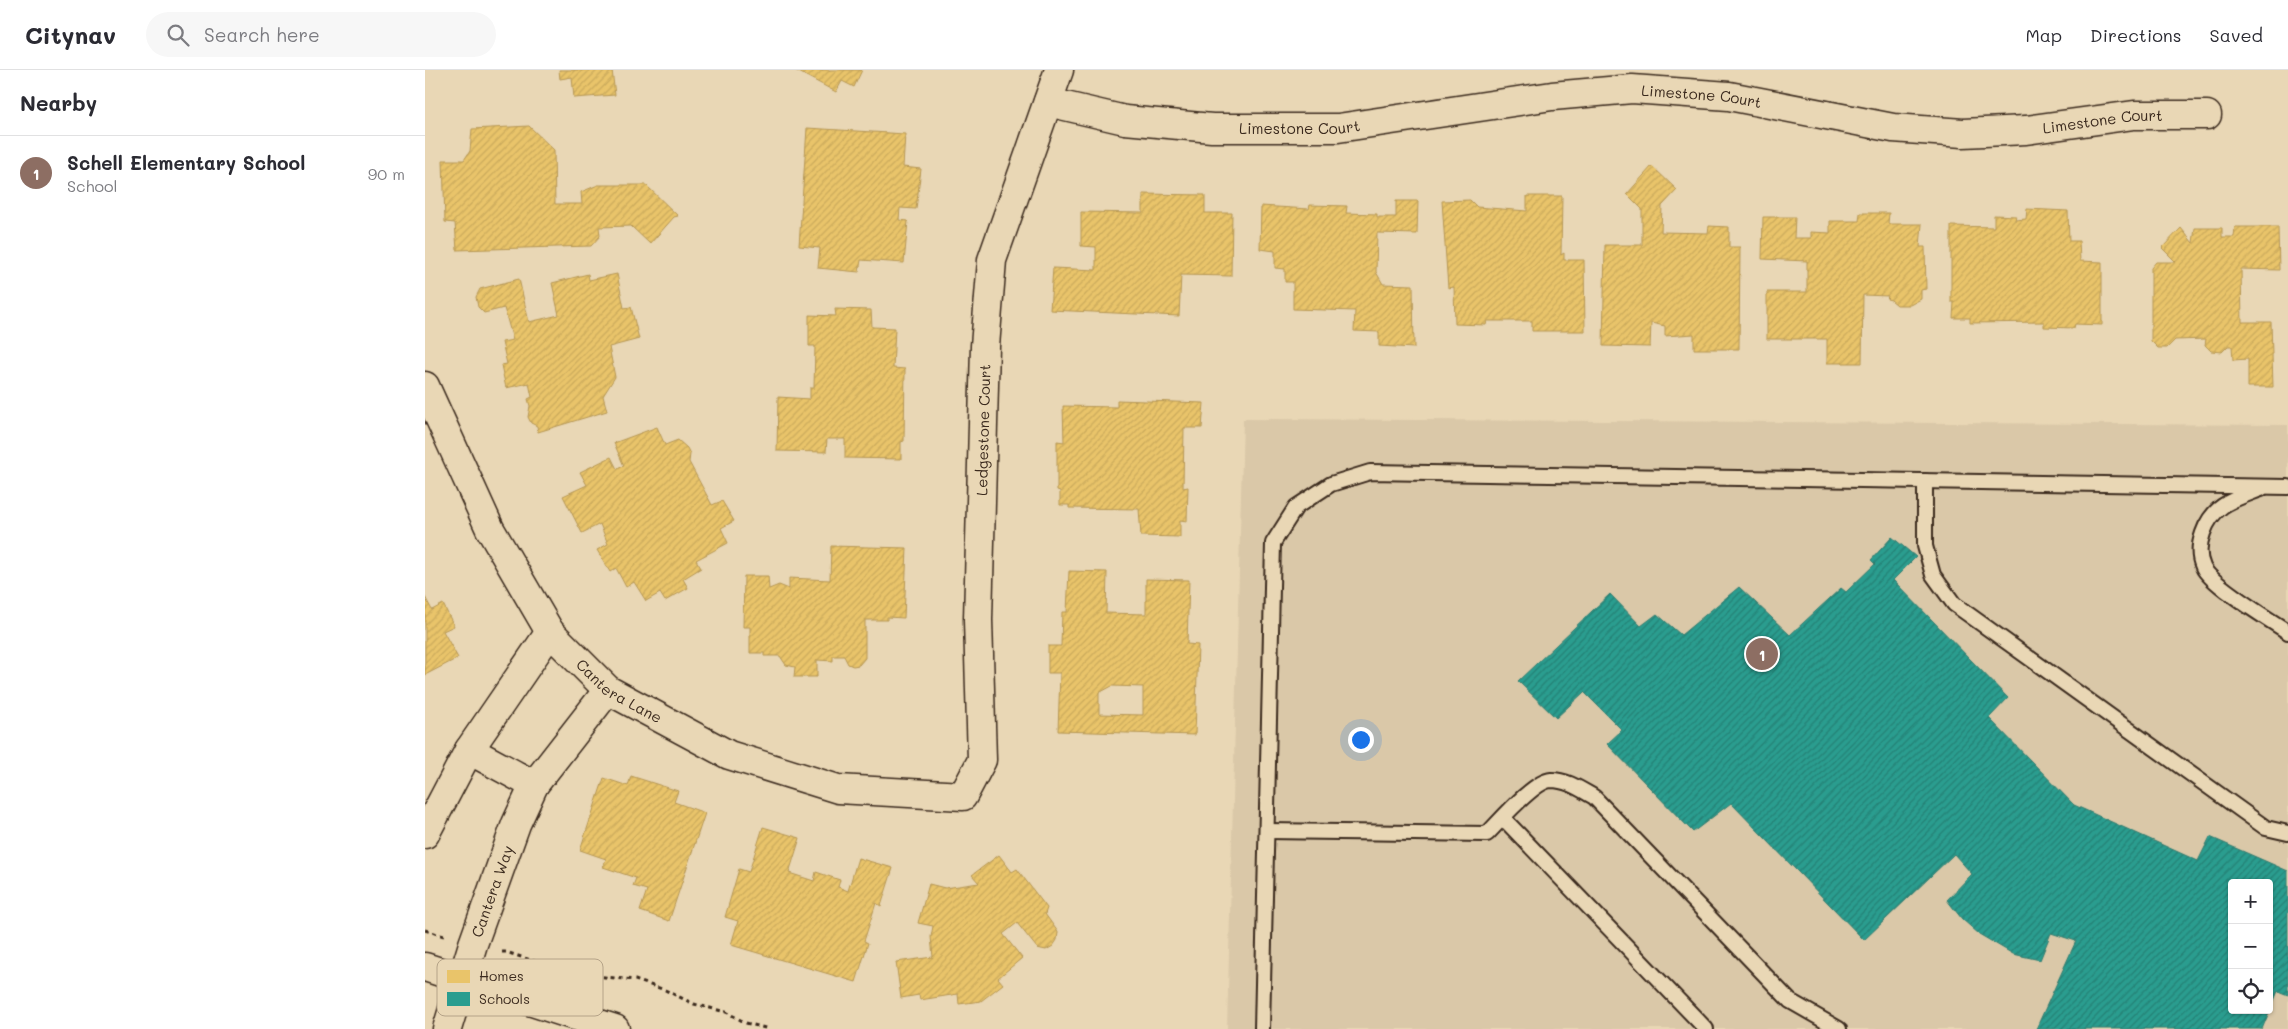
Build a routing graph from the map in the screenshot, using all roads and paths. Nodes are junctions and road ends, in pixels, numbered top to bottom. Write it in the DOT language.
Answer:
graph roads {
  1 [pos="1059,70"];
  2 [pos="1048,102"];
  3 [pos="2207,115"];
  4 [pos="425,386"];
  5 [pos="1925,481"];
  6 [pos="2268,487"];
  7 [pos="2288,487"];
  8 [pos="550,632"];
  9 [pos="2288,632"];
  10 [pos="608,690"];
  11 [pos="469,750"];
  12 [pos="534,785"];
  13 [pos="963,796"];
  14 [pos="1503,818"];
  15 [pos="1267,831"];
  16 [pos="2288,833"];
  17 [pos="425,834"];
  18 [pos="473,944"];
  19 [pos="468,959"];
  20 [pos="528,959"];
  21 [pos="425,968"];
  22 [pos="437,972"];
  23 [pos="603,977"];
  24 [pos="451,1016"];
  25 [pos="575,1016"];
  26 [pos="447,1029"];
  27 [pos="615,1029"];
  28 [pos="769,1029"];
  29 [pos="1262,1029"];
  30 [pos="1706,1029"];
  31 [pos="1839,1029"];
  1 -- 2 [label="street, Ledgestone Court"];
  2 -- 3 [label="street, Limestone Court"];
  2 -- 13 [label="street, Ledgestone Court"];
  4 -- 8 [label="street, Cantera Lane"];
  5 -- 6 [label="lane"];
  5 -- 15 [label="lane"];
  5 -- 16 [label="lane"];
  6 -- 7 [label="lane"];
  6 -- 9 [label="lane"];
  8 -- 10 [label="street, Cantera Lane"];
  8 -- 11 [label="street"];
  10 -- 12 [label="street, Cantera Way"];
  10 -- 13 [label="street, Cantera Lane"];
  11 -- 12 [label="street"];
  11 -- 17 [label="street"];
  12 -- 18 [label="street, Cantera Way"];
  14 -- 15 [label="lane"];
  14 -- 30 [label="lane"];
  14 -- 31 [label="lane"];
  15 -- 29 [label="lane"];
  18 -- 19 [label="street, Cantera Way"];
  18 -- 20 [label="path"];
  21 -- 22 [label="street"];
  23 -- 28 [label="path"];
  24 -- 26 [label="street, Cantera Way"];
  25 -- 27 [label="street"];
}
